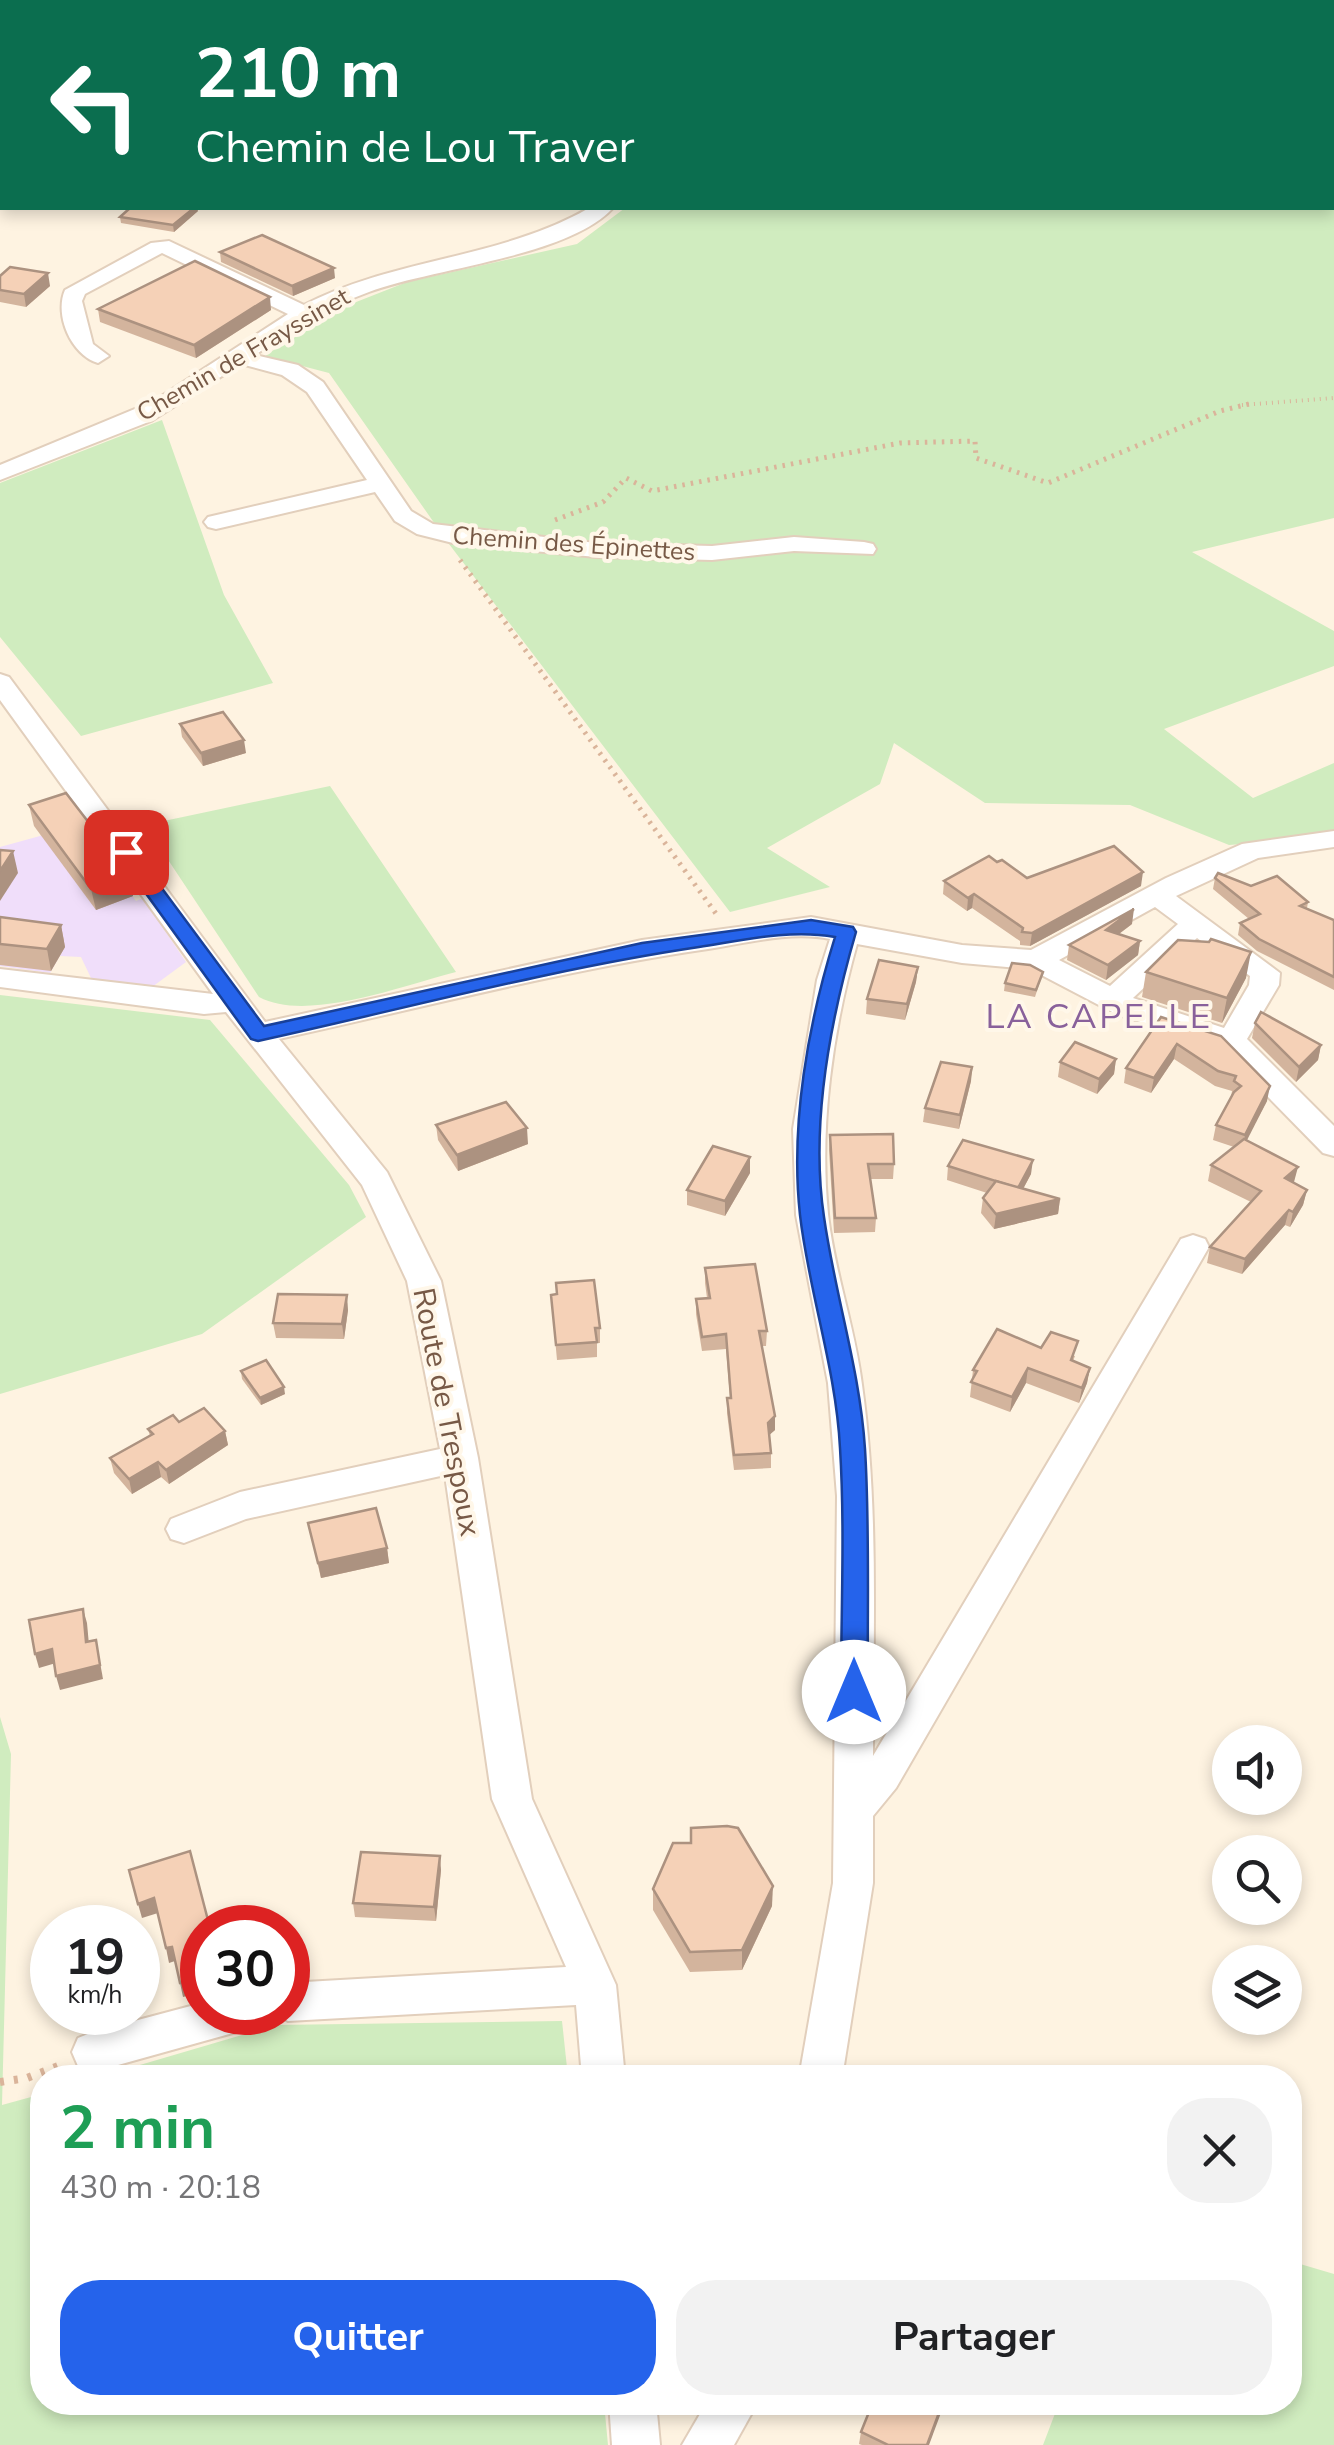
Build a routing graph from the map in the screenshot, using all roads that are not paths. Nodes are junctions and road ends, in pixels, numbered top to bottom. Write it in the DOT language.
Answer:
graph roads {
  1 [pos="1064,0"];
  2 [pos="1127,0"];
  3 [pos="599,210"];
  4 [pos="305,314"];
  5 [pos="98,356"];
  6 [pos="242,358"];
  7 [pos="0,473"];
  8 [pos="382,484"];
  9 [pos="216,522"];
  10 [pos="864,549"];
  11 [pos="0,682"];
  12 [pos="1334,839"];
  13 [pos="1156,895"];
  14 [pos="1196,924"];
  15 [pos="846,932"];
  16 [pos="1036,960"];
  17 [pos="0,978"];
  18 [pos="1113,1000"];
  19 [pos="234,1002"];
  20 [pos="258,1034"];
  21 [pos="1217,1040"];
  22 [pos="1334,1145"];
  23 [pos="1193,1247"];
  24 [pos="460,1458"];
  25 [pos="184,1529"];
  26 [pos="854,1810"];
  27 [pos="596,1985"];
  28 [pos="310,2001"];
  29 [pos="180,2028"];
  30 [pos="93,2052"];
  31 [pos="603,2065"];
  32 [pos="822,2065"];
  33 [pos="633,2415"];
  34 [pos="726,2415"];
  35 [pos="636,2445"];
  36 [pos="706,2445"];
  1 -- 2 [label="street"];
  3 -- 4 [label="street, Chemin de Frayssinet"];
  4 -- 5 [label="street"];
  4 -- 6 [label="street, Chemin de Frayssinet"];
  6 -- 7 [label="street, Chemin de Frayssinet"];
  6 -- 8 [label="street, Chemin des Épinettes"];
  8 -- 9 [label="street"];
  8 -- 10 [label="street, Chemin des Épinettes"];
  11 -- 19 [label="street, Route de Trespoux"];
  12 -- 13 [label="street"];
  13 -- 14 [label="street"];
  13 -- 16 [label="street"];
  14 -- 18 [label="street"];
  14 -- 21 [label="street"];
  15 -- 16 [label="street"];
  15 -- 20 [label="street"];
  15 -- 26 [label="street"];
  16 -- 18 [label="street"];
  17 -- 19 [label="street"];
  18 -- 21 [label="street"];
  19 -- 20 [label="street, Route de Trespoux"];
  20 -- 24 [label="street, Route de Trespoux"];
  21 -- 22 [label="street"];
  23 -- 26 [label="street"];
  24 -- 25 [label="street"];
  24 -- 27 [label="street, Route de Trespoux"];
  26 -- 32 [label="street"];
  27 -- 28 [label="street"];
  27 -- 31 [label="street, Route de Trespoux"];
  29 -- 30 [label="street"];
  33 -- 35 [label="street"];
  34 -- 36 [label="street"];
}
